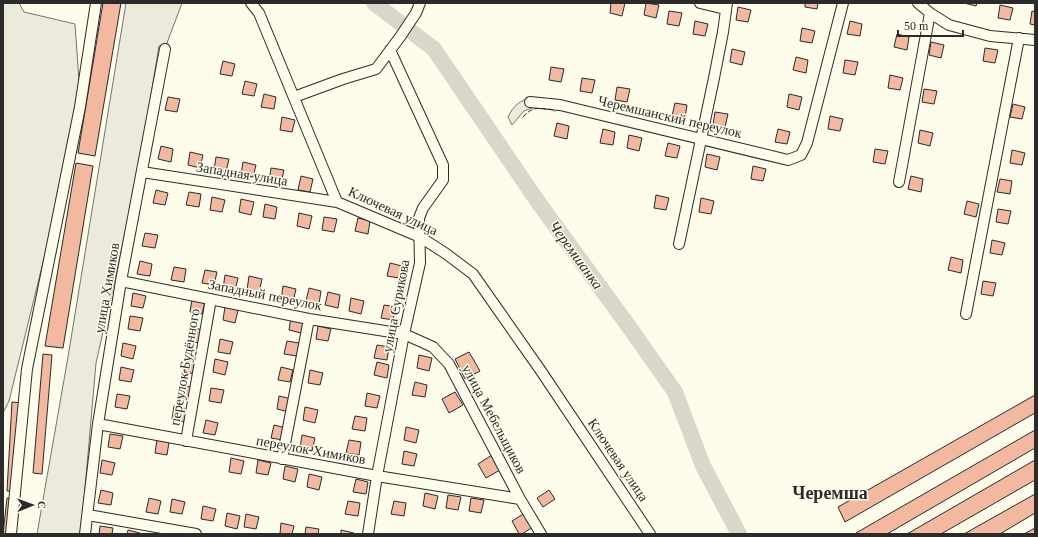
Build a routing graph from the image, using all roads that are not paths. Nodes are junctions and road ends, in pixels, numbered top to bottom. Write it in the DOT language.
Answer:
graph roads {
  1 [pos="96,3"];
  2 [pos="251,3"];
  3 [pos="420,3"];
  4 [pos="700,3"];
  5 [pos="843,3"];
  6 [pos="918,3"];
  7 [pos="726,6"];
  8 [pos="930,13"];
  9 [pos="1019,38"];
  10 [pos="1035,40"];
  11 [pos="165,49"];
  12 [pos="390,50"];
  13 [pos="294,97"];
  14 [pos="530,102"];
  15 [pos="701,139"];
  16 [pos="142,172"];
  17 [pos="899,182"];
  18 [pos="337,202"];
  19 [pos="420,237"];
  20 [pos="679,244"];
  21 [pos="122,281"];
  22 [pos="211,299"];
  23 [pos="966,314"];
  24 [pos="309,319"];
  25 [pos="404,334"];
  26 [pos="98,424"];
  27 [pos="186,441"];
  28 [pos="282,459"];
  29 [pos="377,476"];
  30 [pos="520,499"];
  31 [pos="88,515"];
  32 [pos="11,534"];
  33 [pos="86,534"];
  34 [pos="196,534"];
  35 [pos="368,534"];
  36 [pos="541,534"];
  37 [pos="650,534"];
  1 -- 32 [label="street"];
  2 -- 13 [label="street, Ключевая улица"];
  3 -- 12 [label="street"];
  4 -- 7 [label="street"];
  5 -- 15 [label="street, Черемшанский переулок"];
  6 -- 8 [label="street"];
  7 -- 15 [label="street"];
  8 -- 9 [label="street"];
  8 -- 17 [label="street"];
  9 -- 10 [label="street"];
  9 -- 23 [label="street"];
  11 -- 16 [label="street, улица Химиков"];
  12 -- 13 [label="street"];
  12 -- 19 [label="street, улица Сурикова"];
  13 -- 18 [label="street, Ключевая улица"];
  14 -- 15 [label="street, Черемшанский переулок"];
  15 -- 20 [label="street"];
  16 -- 18 [label="street, Западная улица"];
  16 -- 21 [label="street, улица Химиков"];
  18 -- 19 [label="street, Ключевая улица"];
  19 -- 25 [label="street, улица Сурикова"];
  19 -- 37 [label="street, Ключевая улица"];
  21 -- 22 [label="street, Западный переулок"];
  21 -- 26 [label="street, улица Химиков"];
  22 -- 24 [label="street, Западный переулок"];
  22 -- 27 [label="street, переулок Будённого"];
  24 -- 25 [label="street, Западный переулок"];
  24 -- 28 [label="street"];
  25 -- 29 [label="street, улица Сурикова"];
  25 -- 30 [label="street, улица Мебельщиков"];
  26 -- 27 [label="street, переулок Химиков"];
  26 -- 31 [label="street, улица Химиков"];
  27 -- 28 [label="street, переулок Химиков"];
  28 -- 29 [label="street, переулок Химиков"];
  29 -- 30 [label="street, переулок Химиков"];
  29 -- 35 [label="street, улица Сурикова"];
  30 -- 36 [label="street, улица Мебельщиков"];
  31 -- 33 [label="street, улица Химиков"];
  31 -- 34 [label="street"];
}
